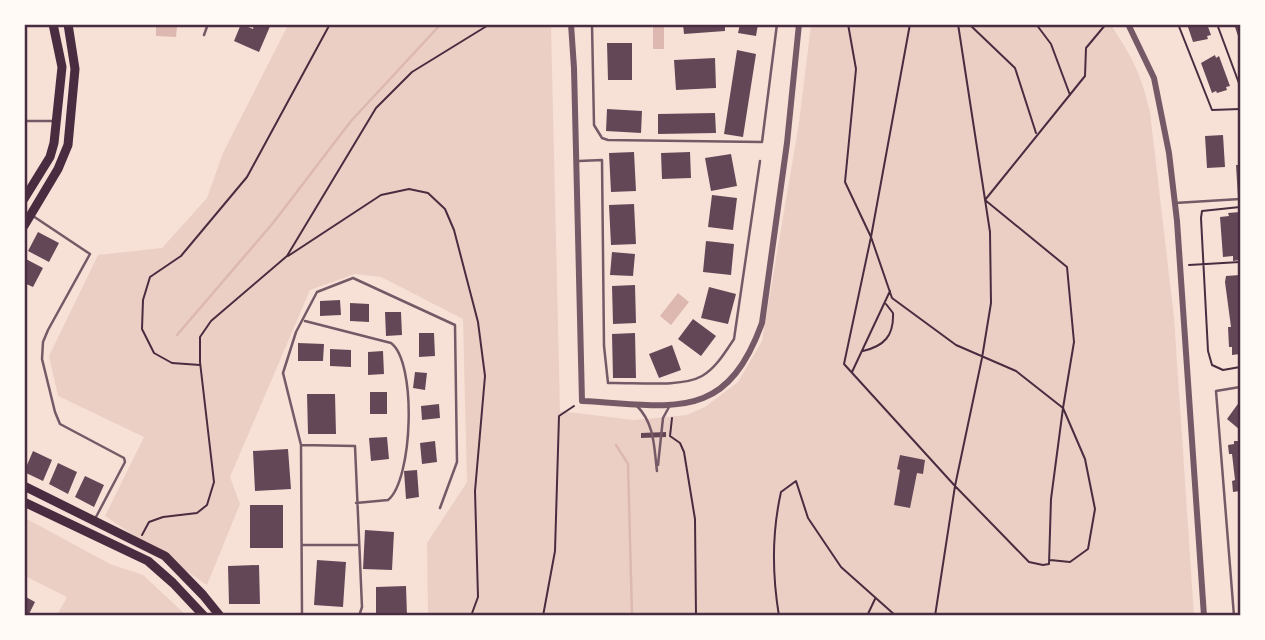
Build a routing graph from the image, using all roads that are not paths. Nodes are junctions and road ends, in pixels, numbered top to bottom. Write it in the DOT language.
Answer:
graph roads {
  1 [pos="53,24"];
  2 [pos="68,24"];
  3 [pos="208,24"];
  4 [pos="571,24"];
  5 [pos="592,24"];
  6 [pos="777,24"];
  7 [pos="799,24"];
  8 [pos="1128,24"];
  9 [pos="204,35"];
  10 [pos="24,121"];
  11 [pos="57,121"];
  12 [pos="71,122"];
  13 [pos="24,143"];
  14 [pos="576,161"];
  15 [pos="760,161"];
  16 [pos="24,165"];
  17 [pos="24,200"];
  18 [pos="1241,200"];
  19 [pos="1175,204"];
  20 [pos="31,214"];
  21 [pos="24,226"];
  22 [pos="303,320"];
  23 [pos="1241,387"];
  24 [pos="634,403"];
  25 [pos="671,404"];
  26 [pos="300,445"];
  27 [pos="24,486"];
  28 [pos="24,502"];
  29 [pos="356,503"];
  30 [pos="440,508"];
  31 [pos="95,520"];
  32 [pos="302,545"];
  33 [pos="358,545"];
  34 [pos="204,615"];
  35 [pos="220,615"];
  36 [pos="302,615"];
  37 [pos="359,615"];
  38 [pos="1204,615"];
  39 [pos="1234,615"];
  1 -- 11 [label="main road"];
  2 -- 12 [label="main road"];
  3 -- 9 [label="lane"];
  4 -- 14 [label="street"];
  5 -- 6 [label="lane"];
  7 -- 25 [label="street"];
  8 -- 19 [label="street"];
  10 -- 11 [label="lane"];
  11 -- 12 [label="main road"];
  11 -- 17 [label="main road"];
  12 -- 20 [label="main road"];
  13 -- 16 [label="lane"];
  14 -- 15 [label="lane"];
  14 -- 24 [label="street"];
  18 -- 19 [label="lane"];
  19 -- 38 [label="street"];
  20 -- 21 [label="main road"];
  20 -- 31 [label="lane"];
  22 -- 26 [label="lane"];
  22 -- 29 [label="lane"];
  22 -- 30 [label="lane"];
  23 -- 39 [label="lane"];
  24 -- 25 [label="street"];
  24 -- 25 [label="lane"];
  26 -- 29 [label="lane"];
  26 -- 32 [label="lane"];
  27 -- 31 [label="main road"];
  28 -- 34 [label="main road"];
  29 -- 33 [label="lane"];
  31 -- 35 [label="main road"];
  32 -- 33 [label="lane"];
  32 -- 36 [label="lane"];
  33 -- 37 [label="lane"];
}
